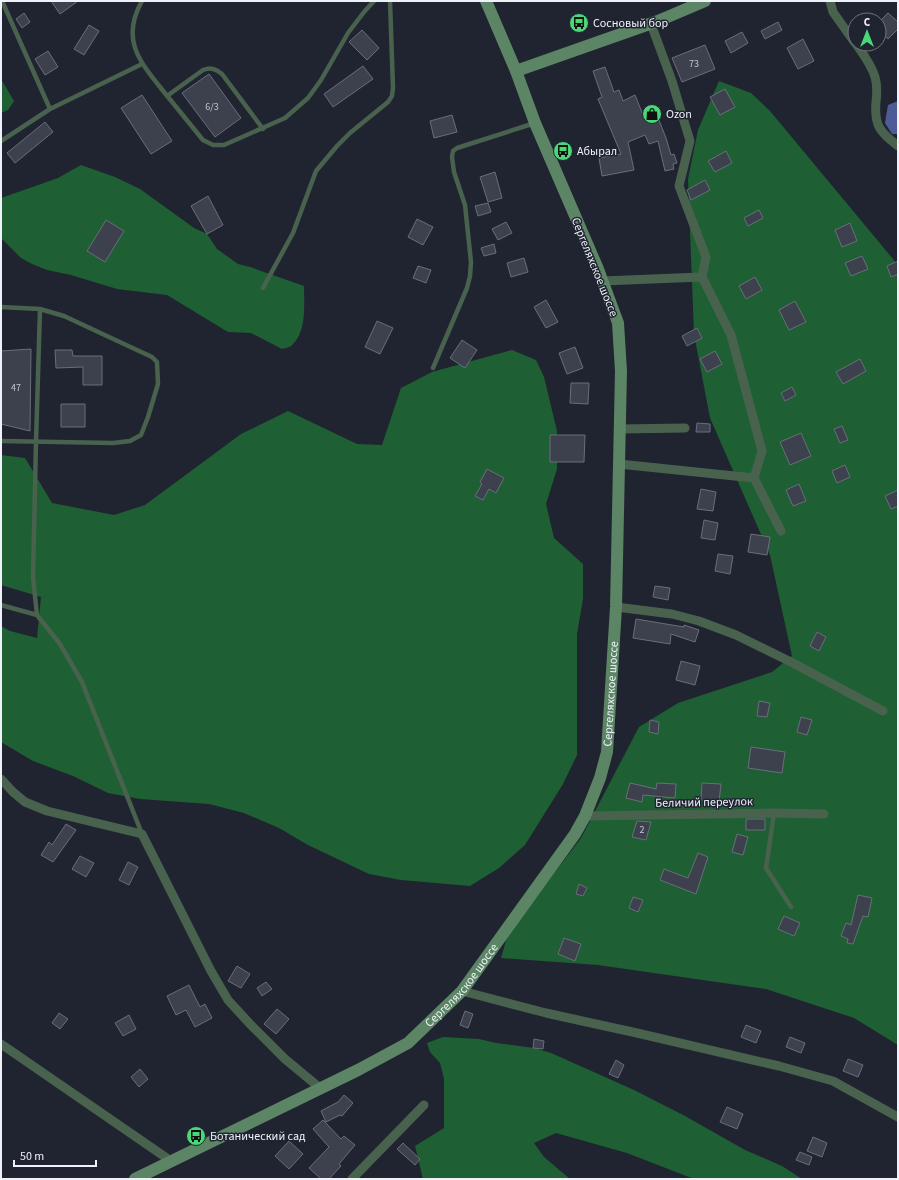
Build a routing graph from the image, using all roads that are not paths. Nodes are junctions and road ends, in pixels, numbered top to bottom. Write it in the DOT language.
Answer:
graph roads {
  1 [pos="2,1"];
  2 [pos="142,1"];
  3 [pos="374,1"];
  4 [pos="390,1"];
  5 [pos="486,1"];
  6 [pos="705,1"];
  7 [pos="830,1"];
  8 [pos="651,24"];
  9 [pos="847,32"];
  10 [pos="862,52"];
  11 [pos="142,64"];
  12 [pos="516,72"];
  13 [pos="167,96"];
  14 [pos="50,109"];
  15 [pos="535,123"];
  16 [pos="262,129"];
  17 [pos="1,141"];
  18 [pos="898,146"];
  19 [pos="702,277"];
  20 [pos="602,281"];
  21 [pos="263,288"];
  22 [pos="1,307"];
  23 [pos="40,309"];
  24 [pos="433,368"];
  25 [pos="685,428"];
  26 [pos="620,429"];
  27 [pos="1,441"];
  28 [pos="36,442"];
  29 [pos="619,464"];
  30 [pos="754,478"];
  31 [pos="781,531"];
  32 [pos="1,604"];
  33 [pos="616,607"];
  34 [pos="37,615"];
  35 [pos="883,711"];
  36 [pos="1,779"];
  37 [pos="774,813"];
  38 [pos="824,814"];
  39 [pos="585,816"];
  40 [pos="142,834"];
  41 [pos="791,907"];
  42 [pos="462,991"];
  43 [pos="1,1044"];
  44 [pos="320,1088"];
  45 [pos="424,1105"];
  46 [pos="898,1117"];
  47 [pos="171,1161"];
  48 [pos="135,1179"];
  49 [pos="352,1179"];
  1 -- 14 [label="lane"];
  2 -- 11 [label="lane"];
  3 -- 16 [label="lane"];
  4 -- 21 [label="lane"];
  5 -- 12 [label="main road, Сергеляхское шоссе"];
  6 -- 8 [label="main road"];
  7 -- 9 [label="street"];
  8 -- 12 [label="main road"];
  8 -- 19 [label="street"];
  10 -- 18 [label="street"];
  11 -- 13 [label="lane"];
  11 -- 14 [label="lane"];
  12 -- 15 [label="main road, Сергеляхское шоссе"];
  13 -- 16 [label="lane"];
  13 -- 16 [label="lane"];
  14 -- 17 [label="lane"];
  15 -- 20 [label="main road, Сергеляхское шоссе"];
  15 -- 24 [label="lane"];
  19 -- 20 [label="street"];
  19 -- 30 [label="street"];
  20 -- 26 [label="main road, Сергеляхское шоссе"];
  22 -- 23 [label="lane"];
  23 -- 28 [label="lane"];
  23 -- 28 [label="lane"];
  25 -- 26 [label="street"];
  26 -- 29 [label="main road, Сергеляхское шоссе"];
  27 -- 28 [label="lane"];
  28 -- 34 [label="lane"];
  29 -- 30 [label="street"];
  29 -- 33 [label="main road, Сергеляхское шоссе"];
  30 -- 31 [label="street"];
  32 -- 34 [label="lane"];
  33 -- 35 [label="street"];
  33 -- 39 [label="main road, Сергеляхское шоссе"];
  34 -- 40 [label="lane"];
  36 -- 40 [label="street"];
  37 -- 38 [label="street, Беличий переулок"];
  37 -- 39 [label="street, Беличий переулок"];
  37 -- 41 [label="lane"];
  39 -- 42 [label="main road, Сергеляхское шоссе"];
  40 -- 44 [label="street"];
  42 -- 44 [label="main road, Сергеляхское шоссе"];
  42 -- 46 [label="street"];
  43 -- 47 [label="street"];
  44 -- 47 [label="main road, Сергеляхское шоссе"];
  45 -- 49 [label="street"];
  47 -- 48 [label="main road, Сергеляхское шоссе"];
}
